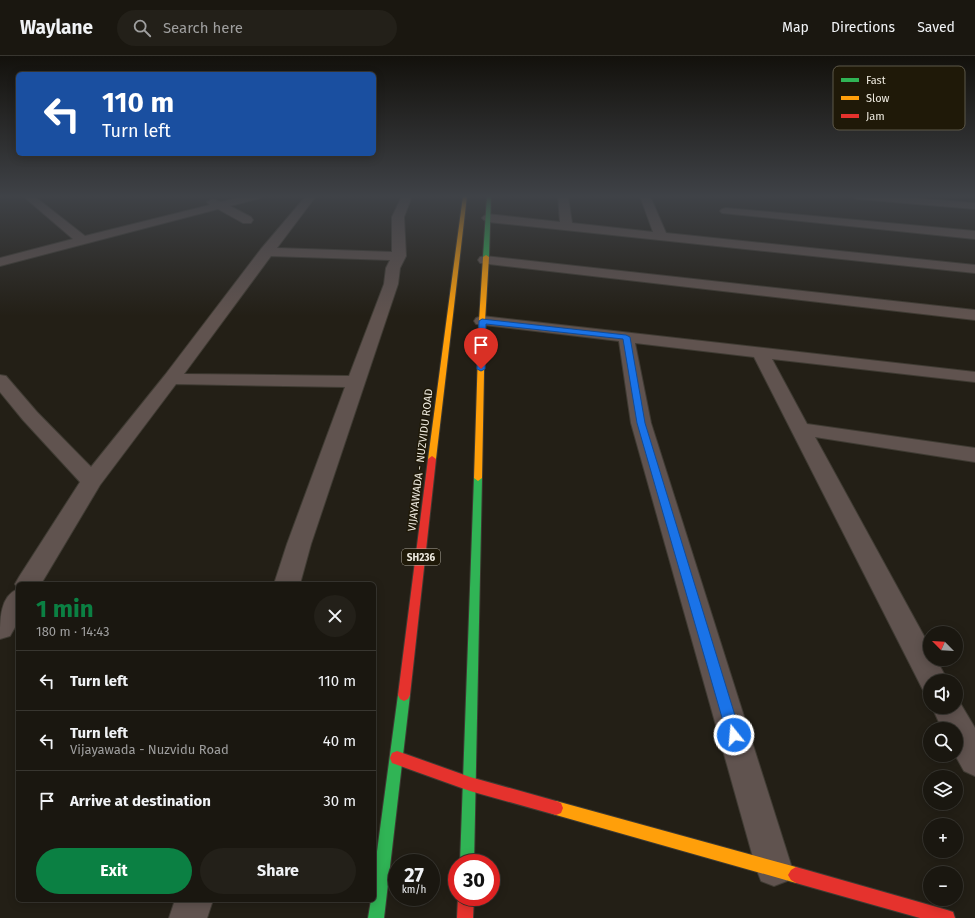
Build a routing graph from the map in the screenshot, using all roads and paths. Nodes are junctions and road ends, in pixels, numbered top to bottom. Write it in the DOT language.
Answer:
graph roads {
  1 [pos="77,236"];
  2 [pos="97,236"];
  3 [pos="279,236"];
  4 [pos="398,236"];
  5 [pos="460,236"];
  6 [pos="487,236"];
  7 [pos="663,236"];
  8 [pos="735,236"];
  9 [pos="82,240"];
  10 [pos="738,244"];
  11 [pos="266,252"];
  12 [pos="399,256"];
  13 [pos="485,260"];
  14 [pos="0,262"];
  15 [pos="975,269"];
  16 [pos="975,314"];
  17 [pos="482,321"];
  18 [pos="626,337"];
  19 [pos="760,352"];
  20 [pos="975,377"];
  21 [pos="171,379"];
  22 [pos="0,380"];
  23 [pos="357,382"];
  24 [pos="800,429"];
  25 [pos="975,455"];
  26 [pos="92,481"];
  27 [pos="29,582"];
  28 [pos="288,582"];
  29 [pos="16,602"];
  30 [pos="0,628"];
  31 [pos="929,674"];
  32 [pos="951,714"];
  33 [pos="397,758"];
  34 [pos="975,760"];
  35 [pos="470,784"];
  36 [pos="467,854"];
  37 [pos="774,868"];
  38 [pos="193,902"];
  39 [pos="466,906"];
  40 [pos="188,918"];
  41 [pos="376,918"];
  42 [pos="465,918"];
  43 [pos="948,918"];
  1 -- 9 [label="street"];
  2 -- 9 [label="street"];
  3 -- 11 [label="street"];
  4 -- 12 [label="street"];
  5 -- 33 [label="main road, VIJAYAWADA - NUZVIDU ROAD / SH236"];
  6 -- 13 [label="main road"];
  7 -- 10 [label="street"];
  8 -- 10 [label="street"];
  9 -- 14 [label="street"];
  10 -- 15 [label="street"];
  11 -- 12 [label="street"];
  11 -- 21 [label="street"];
  12 -- 23 [label="street"];
  13 -- 16 [label="street"];
  13 -- 17 [label="main road"];
  17 -- 18 [label="street"];
  17 -- 35 [label="main road"];
  18 -- 19 [label="street"];
  18 -- 37 [label="street"];
  19 -- 20 [label="street"];
  19 -- 24 [label="street"];
  21 -- 23 [label="street"];
  21 -- 26 [label="street"];
  22 -- 26 [label="street"];
  23 -- 28 [label="street"];
  24 -- 25 [label="street"];
  24 -- 31 [label="street"];
  26 -- 27 [label="street"];
  29 -- 30 [label="street"];
  32 -- 34 [label="street"];
  33 -- 35 [label="main road"];
  33 -- 41 [label="main road, VIJAYAWADA - NUZVIDU ROAD / SH236"];
  35 -- 36 [label="main road"];
  35 -- 37 [label="main road"];
  37 -- 43 [label="main road"];
  38 -- 40 [label="street"];
  39 -- 42 [label="main road"];
}
